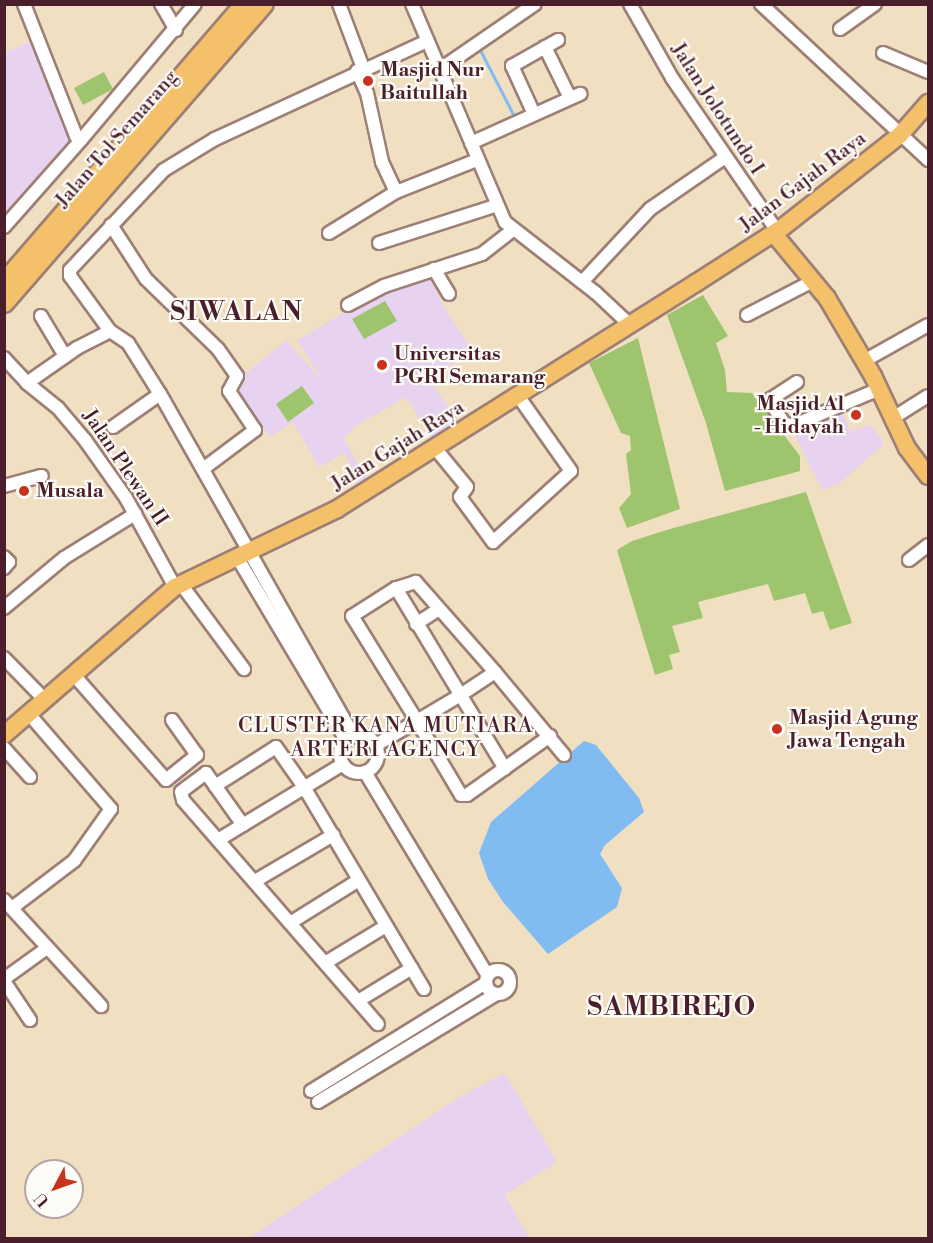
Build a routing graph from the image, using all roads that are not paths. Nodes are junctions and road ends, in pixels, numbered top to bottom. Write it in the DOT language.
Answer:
graph roads {
  1 [pos="24,4"];
  2 [pos="161,4"];
  3 [pos="195,4"];
  4 [pos="245,4"];
  5 [pos="264,4"];
  6 [pos="339,4"];
  7 [pos="412,4"];
  8 [pos="535,4"];
  9 [pos="630,4"];
  10 [pos="761,4"];
  11 [pos="875,4"];
  12 [pos="840,29"];
  13 [pos="176,30"];
  14 [pos="558,40"];
  15 [pos="427,41"];
  16 [pos="545,47"];
  17 [pos="883,53"];
  18 [pos="439,69"];
  19 [pos="360,70"];
  20 [pos="928,72"];
  21 [pos="928,103"];
  22 [pos="534,114"];
  23 [pos="900,135"];
  24 [pos="79,138"];
  25 [pos="471,143"];
  26 [pos="724,158"];
  27 [pos="477,160"];
  28 [pos="928,160"];
  29 [pos="396,192"];
  30 [pos="495,206"];
  31 [pos="111,225"];
  32 [pos="4,227"];
  33 [pos="513,230"];
  34 [pos="778,231"];
  35 [pos="329,233"];
  36 [pos="379,243"];
  37 [pos="434,269"];
  38 [pos="582,282"];
  39 [pos="811,282"];
  40 [pos="4,283"];
  41 [pos="449,294"];
  42 [pos="826,298"];
  43 [pos="4,303"];
  44 [pos="348,305"];
  45 [pos="41,315"];
  46 [pos="747,315"];
  47 [pos="630,325"];
  48 [pos="928,325"];
  49 [pos="110,331"];
  50 [pos="65,356"];
  51 [pos="4,358"];
  52 [pos="864,361"];
  53 [pos="797,382"];
  54 [pos="27,383"];
  55 [pos="879,389"];
  56 [pos="160,394"];
  57 [pos="518,396"];
  58 [pos="928,396"];
  59 [pos="893,418"];
  60 [pos="113,426"];
  61 [pos="435,448"];
  62 [pos="203,470"];
  63 [pos="928,476"];
  64 [pos="42,477"];
  65 [pos="4,486"];
  66 [pos="135,514"];
  67 [pos="928,545"];
  68 [pos="242,555"];
  69 [pos="4,557"];
  70 [pos="909,560"];
  71 [pos="4,568"];
  72 [pos="178,586"];
  73 [pos="396,588"];
  74 [pos="4,608"];
  75 [pos="439,609"];
  76 [pos="416,624"];
  77 [pos="4,658"];
  78 [pos="244,669"];
  79 [pos="495,672"];
  80 [pos="73,674"];
  81 [pos="459,696"];
  82 [pos="44,699"];
  83 [pos="28,712"];
  84 [pos="172,720"];
  85 [pos="417,721"];
  86 [pos="4,735"];
  87 [pos="550,736"];
  88 [pos="350,738"];
  89 [pos="376,745"];
  90 [pos="4,747"];
  91 [pos="564,755"];
  92 [pos="343,764"];
  93 [pos="505,769"];
  94 [pos="365,772"];
  95 [pos="30,777"];
  96 [pos="215,786"];
  97 [pos="304,788"];
  98 [pos="243,825"];
  99 [pos="333,835"];
  100 [pos="218,840"];
  101 [pos="359,880"];
  102 [pos="255,881"];
  103 [pos="8,904"];
  104 [pos="290,923"];
  105 [pos="386,926"];
  106 [pos="48,948"];
  107 [pos="325,963"];
  108 [pos="412,968"];
  109 [pos="487,979"];
  110 [pos="4,980"];
  111 [pos="424,989"];
  112 [pos="496,994"];
  113 [pos="358,1000"];
  114 [pos="101,1006"];
  115 [pos="30,1020"];
  116 [pos="378,1024"];
  117 [pos="311,1091"];
  118 [pos="318,1102"];
  1 -- 24 [label="street"];
  2 -- 13 [label="street"];
  3 -- 13 [label="street"];
  4 -- 40 [label="highway, Jalan Tol Semarang"];
  5 -- 43 [label="highway, Jalan Tol Semarang"];
  6 -- 19 [label="street"];
  7 -- 15 [label="street"];
  8 -- 18 [label="street"];
  9 -- 26 [label="street, Jalan Jolotundo I"];
  10 -- 23 [label="street"];
  11 -- 12 [label="street"];
  13 -- 24 [label="street"];
  14 -- 16 [label="street"];
  15 -- 18 [label="street"];
  15 -- 19 [label="street"];
  16 -- 22 [label="street"];
  16 -- 22 [label="street"];
  17 -- 20 [label="street"];
  18 -- 25 [label="street"];
  19 -- 29 [label="street"];
  19 -- 31 [label="street"];
  21 -- 23 [label="main road, Jalan Gajah Raya"];
  22 -- 25 [label="street"];
  23 -- 28 [label="street"];
  23 -- 34 [label="main road, Jalan Gajah Raya"];
  24 -- 32 [label="street"];
  25 -- 27 [label="street"];
  26 -- 34 [label="street, Jalan Jolotundo I"];
  26 -- 38 [label="street"];
  27 -- 29 [label="street"];
  27 -- 30 [label="street"];
  29 -- 35 [label="street"];
  30 -- 33 [label="street"];
  30 -- 36 [label="street"];
  31 -- 49 [label="street"];
  31 -- 62 [label="street"];
  33 -- 37 [label="street"];
  33 -- 38 [label="street"];
  34 -- 39 [label="main road"];
  34 -- 42 [label="main road"];
  34 -- 47 [label="main road, Jalan Gajah Raya"];
  37 -- 41 [label="street"];
  37 -- 44 [label="street"];
  38 -- 47 [label="street"];
  39 -- 42 [label="main road"];
  39 -- 46 [label="street"];
  42 -- 52 [label="main road"];
  45 -- 50 [label="street"];
  47 -- 57 [label="main road, Jalan Gajah Raya"];
  48 -- 52 [label="street"];
  49 -- 50 [label="street"];
  49 -- 56 [label="street"];
  50 -- 54 [label="street"];
  51 -- 54 [label="street, Jalan Plewan II"];
  52 -- 55 [label="main road"];
  53 -- 55 [label="street"];
  54 -- 66 [label="street, Jalan Plewan II"];
  55 -- 59 [label="main road"];
  56 -- 60 [label="street"];
  56 -- 62 [label="street"];
  57 -- 61 [label="main road, Jalan Gajah Raya"];
  57 -- 61 [label="street"];
  58 -- 59 [label="street"];
  59 -- 63 [label="main road"];
  61 -- 68 [label="main road, Jalan Gajah Raya"];
  62 -- 68 [label="street"];
  64 -- 65 [label="street"];
  66 -- 72 [label="street, Jalan Plewan II"];
  66 -- 74 [label="street"];
  67 -- 70 [label="street"];
  68 -- 72 [label="main road, Jalan Gajah Raya"];
  68 -- 88 [label="street"];
  69 -- 71 [label="street"];
  72 -- 78 [label="street, Jalan Plewan II"];
  72 -- 80 [label="main road, Jalan Gajah Raya"];
  73 -- 75 [label="street"];
  73 -- 76 [label="street"];
  73 -- 85 [label="street"];
  75 -- 76 [label="street"];
  75 -- 79 [label="street"];
  76 -- 81 [label="street"];
  77 -- 82 [label="street"];
  79 -- 81 [label="street"];
  79 -- 87 [label="street"];
  80 -- 82 [label="main road, Jalan Gajah Raya"];
  80 -- 84 [label="street"];
  81 -- 85 [label="street"];
  81 -- 93 [label="street"];
  82 -- 83 [label="main road, Jalan Gajah Raya"];
  83 -- 86 [label="main road, Jalan Gajah Raya"];
  83 -- 103 [label="street"];
  85 -- 89 [label="street"];
  85 -- 93 [label="street"];
  87 -- 91 [label="street"];
  87 -- 93 [label="street"];
  88 -- 89 [label="street"];
  88 -- 92 [label="street"];
  89 -- 94 [label="street"];
  90 -- 95 [label="street"];
  92 -- 94 [label="street"];
  92 -- 97 [label="street"];
  94 -- 109 [label="street"];
  96 -- 97 [label="street"];
  96 -- 98 [label="street"];
  96 -- 100 [label="street"];
  97 -- 98 [label="street"];
  97 -- 99 [label="street"];
  98 -- 100 [label="street"];
  99 -- 101 [label="street"];
  99 -- 102 [label="street"];
  100 -- 102 [label="street"];
  101 -- 104 [label="street"];
  101 -- 105 [label="street"];
  102 -- 104 [label="street"];
  103 -- 106 [label="street"];
  104 -- 107 [label="street"];
  105 -- 107 [label="street"];
  105 -- 108 [label="street"];
  106 -- 110 [label="street"];
  106 -- 114 [label="street"];
  107 -- 113 [label="street"];
  108 -- 111 [label="street"];
  108 -- 113 [label="street"];
  109 -- 112 [label="street"];
  109 -- 112 [label="street"];
  109 -- 117 [label="street"];
  110 -- 115 [label="street"];
  112 -- 118 [label="street"];
  113 -- 116 [label="street"];
}
